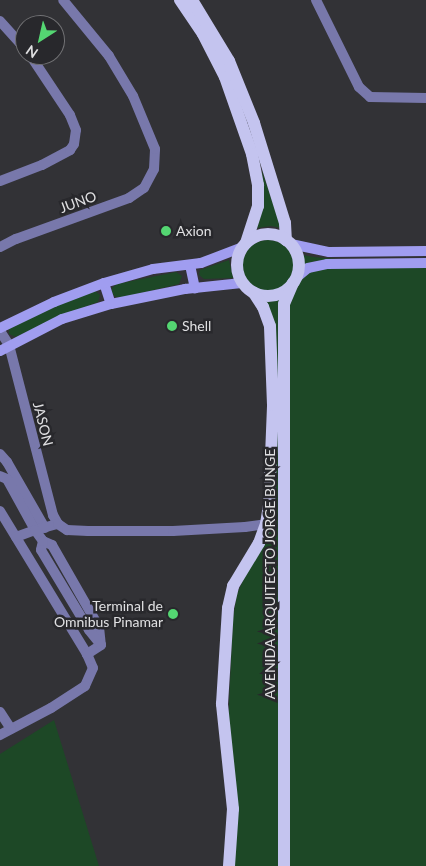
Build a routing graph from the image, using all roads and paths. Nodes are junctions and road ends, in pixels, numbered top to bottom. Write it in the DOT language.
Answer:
graph roads {
  1 [pos="63,0"];
  2 [pos="180,0"];
  3 [pos="192,0"];
  4 [pos="316,0"];
  5 [pos="0,21"];
  6 [pos="15,38"];
  7 [pos="37,65"];
  8 [pos="426,98"];
  9 [pos="0,181"];
  10 [pos="288,242"];
  11 [pos="244,245"];
  12 [pos="0,247"];
  13 [pos="426,251"];
  14 [pos="426,263"];
  15 [pos="190,265"];
  16 [pos="295,280"];
  17 [pos="104,283"];
  18 [pos="242,283"];
  19 [pos="195,288"];
  20 [pos="254,293"];
  21 [pos="111,304"];
  22 [pos="0,330"];
  23 [pos="4,348"];
  24 [pos="0,454"];
  25 [pos="0,476"];
  26 [pos="0,511"];
  27 [pos="58,524"];
  28 [pos="266,524"];
  29 [pos="40,529"];
  30 [pos="16,537"];
  31 [pos="87,654"];
  32 [pos="0,712"];
  33 [pos="11,730"];
  34 [pos="0,735"];
  35 [pos="229,866"];
  36 [pos="284,866"];
  1 -- 12 [label="street, JUNO"];
  2 -- 11 [label="main road"];
  3 -- 10 [label="main road"];
  4 -- 8 [label="street"];
  5 -- 6 [label="street"];
  7 -- 9 [label="street"];
  10 -- 11 [label="main road"];
  10 -- 13 [label="main road"];
  10 -- 16 [label="main road"];
  11 -- 15 [label="main road"];
  11 -- 18 [label="main road"];
  14 -- 16 [label="main road"];
  15 -- 17 [label="main road"];
  15 -- 19 [label="main road"];
  16 -- 20 [label="main road"];
  16 -- 36 [label="main road, AVENIDA ARQUITECTO JORGE BUNGE"];
  17 -- 21 [label="main road"];
  17 -- 22 [label="main road"];
  18 -- 19 [label="main road"];
  18 -- 20 [label="main road"];
  19 -- 21 [label="main road"];
  20 -- 28 [label="main road, AVENIDA ARQUITECTO JORGE BUNGE"];
  21 -- 23 [label="main road"];
  22 -- 23 [label="street, JASON"];
  23 -- 27 [label="street, JASON"];
  24 -- 29 [label="street"];
  25 -- 29 [label="street"];
  26 -- 30 [label="street"];
  27 -- 28 [label="street"];
  27 -- 29 [label="street"];
  28 -- 35 [label="main road, AVENIDA ARQUITECTO JORGE BUNGE"];
  29 -- 30 [label="street"];
  29 -- 31 [label="street"];
  30 -- 31 [label="street"];
  31 -- 33 [label="street"];
  32 -- 33 [label="street"];
  33 -- 34 [label="street"];
}
